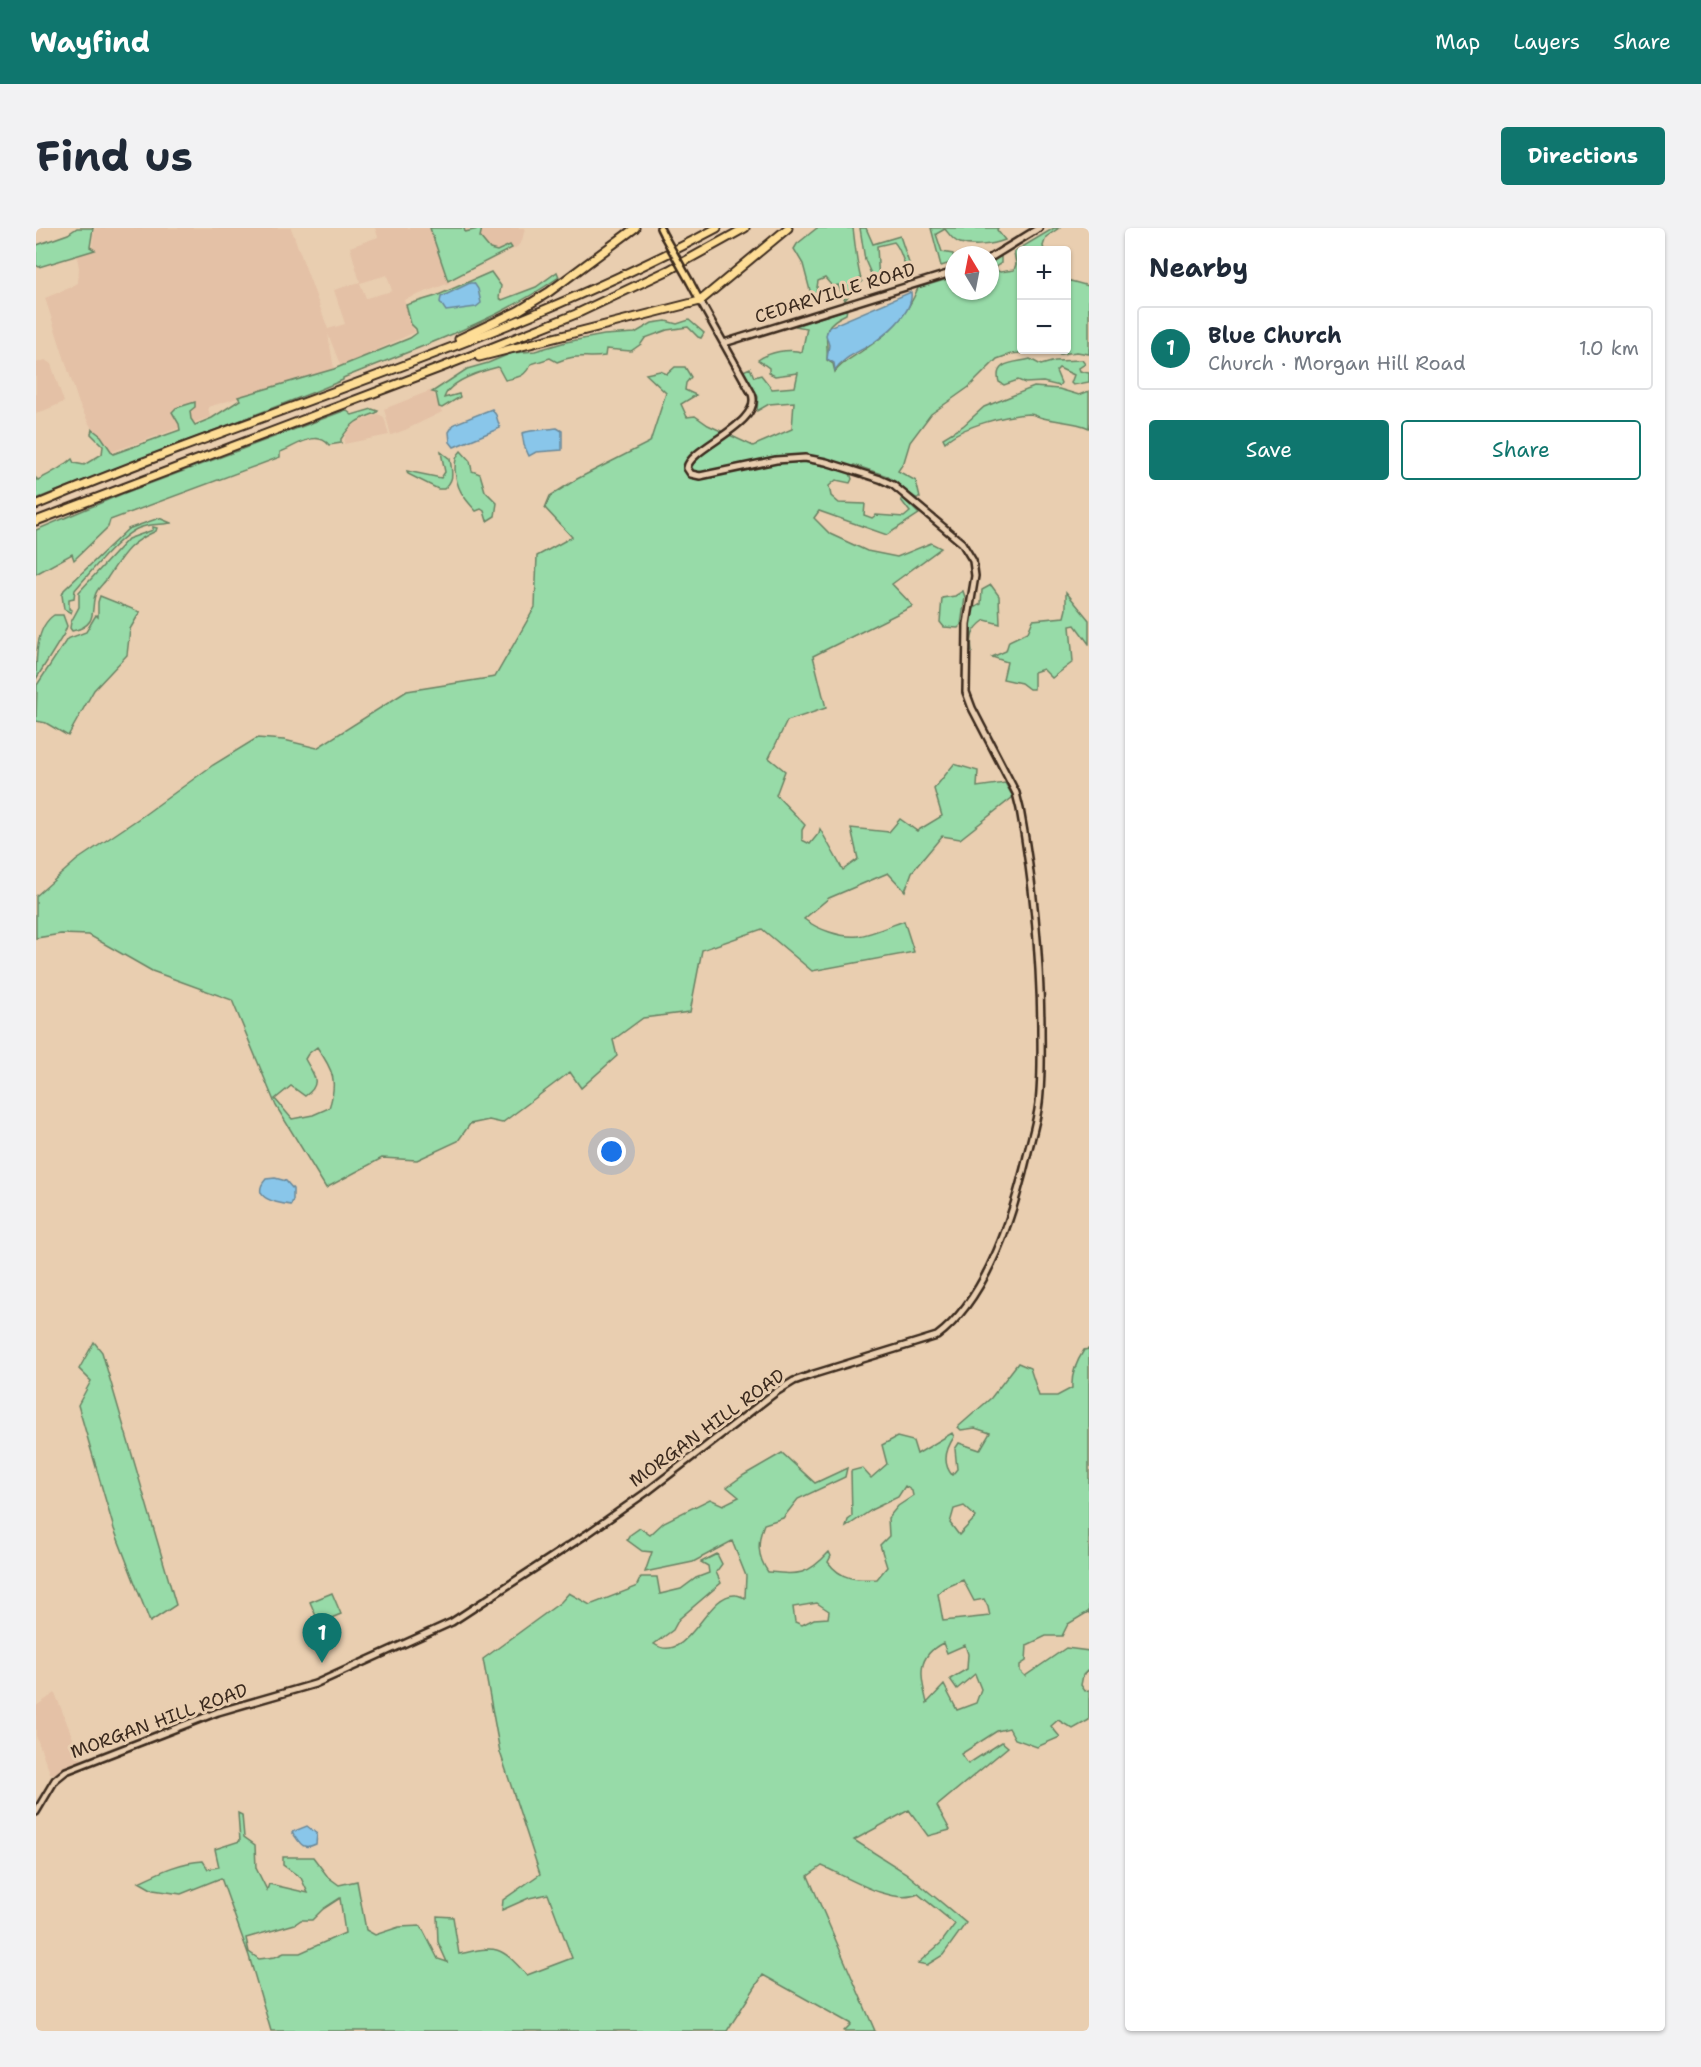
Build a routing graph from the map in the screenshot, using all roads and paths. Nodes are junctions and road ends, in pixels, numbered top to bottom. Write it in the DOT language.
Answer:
graph roads {
  1 [pos="660,228"];
  2 [pos="717,228"];
  3 [pos="745,228"];
  4 [pos="788,228"];
  5 [pos="1039,228"];
  6 [pos="636,229"];
  7 [pos="999,252"];
  8 [pos="945,275"];
  9 [pos="700,301"];
  10 [pos="724,343"];
  11 [pos="414,361"];
  12 [pos="445,366"];
  13 [pos="36,505"];
  14 [pos="36,521"];
  15 [pos="36,1812"];
  1 -- 9 [label="main road, MORGAN HILL ROAD, bridge"];
  2 -- 11 [label="highway"];
  3 -- 12 [label="highway"];
  4 -- 9 [label="highway"];
  5 -- 7 [label="main road"];
  6 -- 11 [label="highway"];
  8 -- 10 [label="main road, CEDARVILLE ROAD"];
  9 -- 10 [label="main road, MORGAN HILL ROAD"];
  9 -- 12 [label="highway"];
  10 -- 15 [label="main road, MORGAN HILL ROAD"];
  11 -- 13 [label="highway"];
  12 -- 14 [label="highway"];
}
